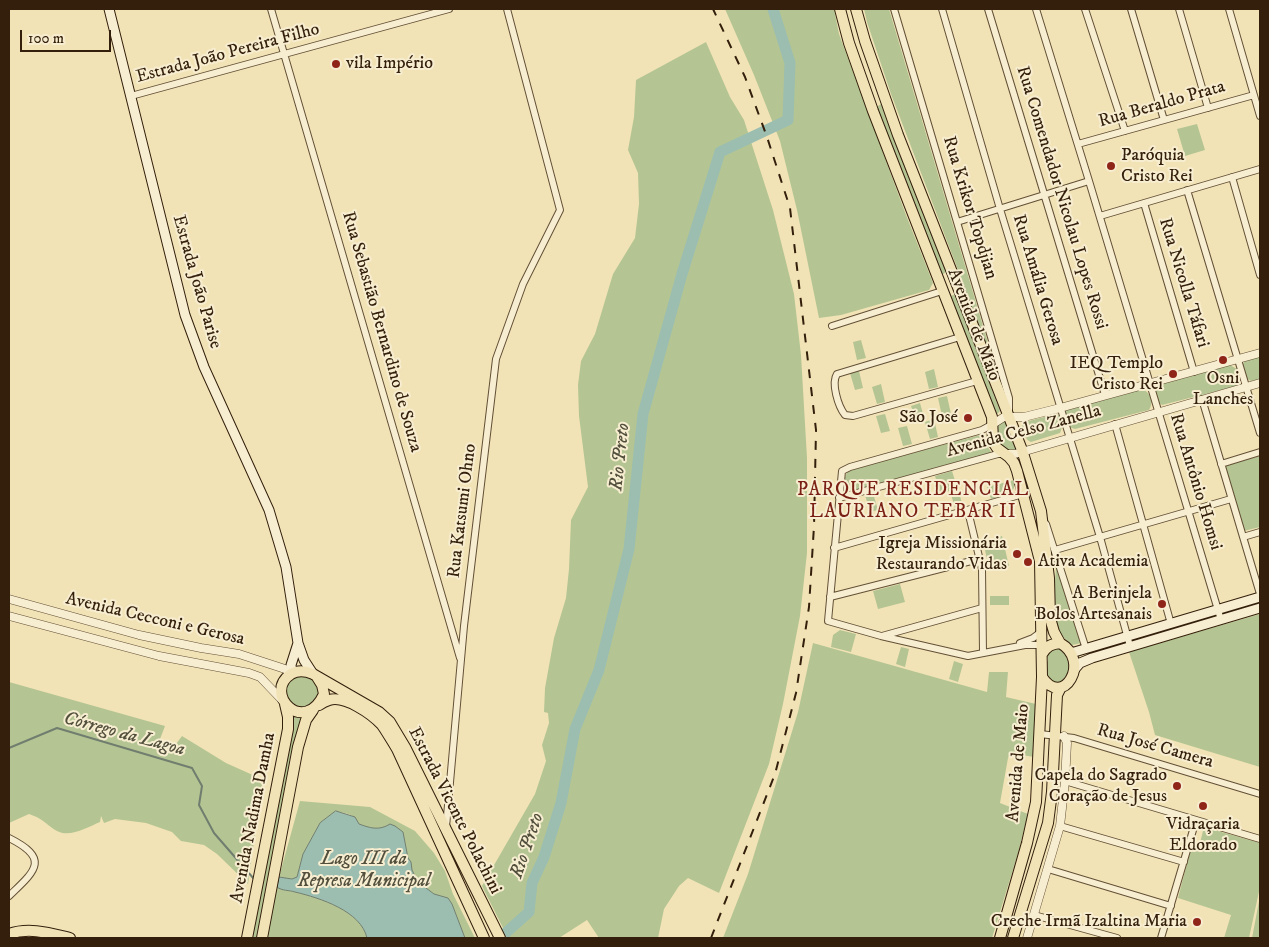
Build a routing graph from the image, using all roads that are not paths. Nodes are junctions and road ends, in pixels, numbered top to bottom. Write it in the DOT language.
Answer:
graph roads {
  1 [pos="109,9"];
  2 [pos="271,9"];
  3 [pos="449,9"];
  4 [pos="507,9"];
  5 [pos="840,9"];
  6 [pos="856,9"];
  7 [pos="896,9"];
  8 [pos="942,9"];
  9 [pos="988,9"];
  10 [pos="1036,9"];
  11 [pos="1085,9"];
  12 [pos="1132,9"];
  13 [pos="1179,9"];
  14 [pos="1229,9"];
  15 [pos="284,55"];
  16 [pos="1254,95"];
  17 [pos="131,96"];
  18 [pos="1208,108"];
  19 [pos="1260,116"];
  20 [pos="1164,120"];
  21 [pos="1125,131"];
  22 [pos="1078,144"];
  23 [pos="1260,169"];
  24 [pos="1232,177"];
  25 [pos="1089,181"];
  26 [pos="1187,190"];
  27 [pos="1045,195"];
  28 [pos="1144,203"];
  29 [pos="1000,209"];
  30 [pos="1100,216"];
  31 [pos="957,222"];
  32 [pos="951,272"];
  33 [pos="1260,275"];
  34 [pos="941,286"];
  35 [pos="962,297"];
  36 [pos="832,326"];
  37 [pos="960,336"];
  38 [pos="1260,354"];
  39 [pos="1238,360"];
  40 [pos="1194,372"];
  41 [pos="978,382"];
  42 [pos="1260,383"];
  43 [pos="1150,384"];
  44 [pos="1246,387"];
  45 [pos="1105,395"];
  46 [pos="1202,399"];
  47 [pos="1060,408"];
  48 [pos="1158,411"];
  49 [pos="1008,416"];
  50 [pos="992,424"];
  51 [pos="1114,424"];
  52 [pos="1260,433"];
  53 [pos="1069,437"];
  54 [pos="1022,450"];
  55 [pos="1260,452"];
  56 [pos="1004,454"];
  57 [pos="1221,464"];
  58 [pos="840,486"];
  59 [pos="854,494"];
  60 [pos="1023,494"];
  61 [pos="839,498"];
  62 [pos="1231,499"];
  63 [pos="968,511"];
  64 [pos="1041,511"];
  65 [pos="1188,512"];
  66 [pos="1144,524"];
  67 [pos="1260,532"];
  68 [pos="1100,537"];
  69 [pos="1243,537"];
  70 [pos="834,548"];
  71 [pos="1055,550"];
  72 [pos="979,559"];
  73 [pos="1260,596"];
  74 [pos="830,598"];
  75 [pos="9,599"];
  76 [pos="982,608"];
  77 [pos="1260,608"];
  78 [pos="1218,610"];
  79 [pos="9,616"];
  80 [pos="80,619"];
  81 [pos="1221,620"];
  82 [pos="1171,624"];
  83 [pos="1041,632"];
  84 [pos="74,635"];
  85 [pos="881,636"];
  86 [pos="1127,636"];
  87 [pos="298,642"];
  88 [pos="1060,643"];
  89 [pos="1130,646"];
  90 [pos="1008,647"];
  91 [pos="1086,648"];
  92 [pos="1042,649"];
  93 [pos="1071,653"];
  94 [pos="983,654"];
  95 [pos="462,664"];
  96 [pos="289,669"];
  97 [pos="1074,670"];
  98 [pos="315,676"];
  99 [pos="1042,678"];
  100 [pos="1060,689"];
  101 [pos="284,702"];
  102 [pos="315,708"];
  103 [pos="1040,734"];
  104 [pos="1059,736"];
  105 [pos="1065,782"];
  106 [pos="1260,794"];
  107 [pos="1196,820"];
  108 [pos="1060,826"];
  109 [pos="446,827"];
  110 [pos="9,838"];
  111 [pos="1260,839"];
  112 [pos="1184,862"];
  113 [pos="1048,869"];
  114 [pos="9,896"];
  115 [pos="1171,906"];
  116 [pos="1034,915"];
  117 [pos="9,934"];
  118 [pos="70,938"];
  119 [pos="247,938"];
  120 [pos="262,938"];
  121 [pos="484,938"];
  122 [pos="500,938"];
  123 [pos="1000,938"];
  124 [pos="1013,938"];
  125 [pos="1027,938"];
  126 [pos="1117,938"];
  127 [pos="1162,938"];
  1 -- 17 [label="main road, Estrada João Parise"];
  2 -- 15 [label="street, Rua Sebastião Bernardino de Souza"];
  3 -- 15 [label="street, Estrada João Pereira Filho"];
  4 -- 95 [label="street, Rua Katsumi Ohno"];
  5 -- 34 [label="main road, Avenida de Maio"];
  6 -- 32 [label="main road, Avenida de Maio"];
  7 -- 31 [label="street, Rua Krikor Topdjian"];
  8 -- 29 [label="street, Rua Amália Gerosa"];
  9 -- 27 [label="street, Rua Comendador Nicolau Lopes Rossi"];
  10 -- 22 [label="street, Rua Antônio Homsi"];
  11 -- 21 [label="street"];
  12 -- 20 [label="street"];
  13 -- 18 [label="street"];
  14 -- 16 [label="street"];
  15 -- 17 [label="street, Estrada João Pereira Filho"];
  15 -- 95 [label="street, Rua Sebastião Bernardino de Souza"];
  16 -- 18 [label="street, Rua Beraldo Prata"];
  16 -- 19 [label="street"];
  17 -- 87 [label="main road, Estrada João Parise"];
  18 -- 20 [label="street, Rua Beraldo Prata"];
  20 -- 21 [label="street, Rua Beraldo Prata"];
  21 -- 22 [label="street, Rua Beraldo Prata"];
  22 -- 25 [label="street, Rua Antônio Homsi"];
  23 -- 24 [label="street"];
  24 -- 26 [label="street"];
  24 -- 33 [label="street"];
  25 -- 27 [label="street"];
  25 -- 30 [label="street, Rua Antônio Homsi"];
  26 -- 28 [label="street"];
  26 -- 39 [label="street"];
  27 -- 29 [label="street"];
  27 -- 45 [label="street, Rua Comendador Nicolau Lopes Rossi"];
  28 -- 30 [label="street"];
  28 -- 40 [label="street, Rua Nicolla Táfari"];
  29 -- 31 [label="street"];
  29 -- 47 [label="street, Rua Amália Gerosa"];
  30 -- 43 [label="street, Rua Antônio Homsi"];
  31 -- 49 [label="street, Rua Krikor Topdjian"];
  32 -- 34 [label="main road"];
  32 -- 35 [label="main road, Avenida de Maio"];
  34 -- 35 [label="main road"];
  34 -- 36 [label="street"];
  34 -- 37 [label="main road, Avenida de Maio"];
  35 -- 49 [label="main road, Avenida de Maio"];
  37 -- 41 [label="main road, Avenida de Maio"];
  37 -- 41 [label="street"];
  38 -- 39 [label="street, Avenida Celso Zanella"];
  39 -- 40 [label="street, Avenida Celso Zanella"];
  39 -- 44 [label="street"];
  40 -- 43 [label="street, Avenida Celso Zanella"];
  41 -- 50 [label="main road, Avenida de Maio"];
  42 -- 44 [label="street, Avenida Celso Zanella"];
  43 -- 45 [label="street, Avenida Celso Zanella"];
  43 -- 48 [label="street, Rua Antônio Homsi"];
  44 -- 46 [label="street, Avenida Celso Zanella"];
  44 -- 52 [label="street"];
  45 -- 47 [label="street, Avenida Celso Zanella"];
  46 -- 48 [label="street, Avenida Celso Zanella"];
  46 -- 57 [label="street"];
  47 -- 49 [label="street, Avenida Celso Zanella"];
  47 -- 53 [label="street, Rua Amália Gerosa"];
  48 -- 51 [label="street, Avenida Celso Zanella"];
  48 -- 65 [label="street, Rua Antônio Homsi"];
  49 -- 50 [label="street, Avenida Celso Zanella"];
  49 -- 54 [label="main road, Avenida de Maio"];
  50 -- 56 [label="main road, Avenida de Maio"];
  50 -- 58 [label="street, Avenida Celso Zanella"];
  51 -- 53 [label="street, Avenida Celso Zanella"];
  51 -- 66 [label="street"];
  53 -- 54 [label="street, Avenida Celso Zanella"];
  53 -- 68 [label="street, Rua Amália Gerosa"];
  54 -- 56 [label="street, Avenida Celso Zanella"];
  54 -- 64 [label="main road, Avenida de Maio"];
  55 -- 57 [label="street"];
  56 -- 59 [label="street, Avenida Celso Zanella"];
  56 -- 60 [label="main road, Avenida de Maio"];
  57 -- 62 [label="street"];
  58 -- 59 [label="street"];
  58 -- 61 [label="street"];
  59 -- 61 [label="street, Avenida Celso Zanella"];
  60 -- 63 [label="street"];
  60 -- 83 [label="main road, Avenida de Maio"];
  61 -- 70 [label="street"];
  62 -- 65 [label="street"];
  62 -- 69 [label="street"];
  63 -- 70 [label="street"];
  63 -- 72 [label="street"];
  64 -- 71 [label="street"];
  64 -- 88 [label="main road, Avenida de Maio"];
  65 -- 66 [label="street"];
  65 -- 78 [label="street, Rua Antônio Homsi"];
  66 -- 68 [label="street"];
  66 -- 82 [label="street"];
  67 -- 69 [label="street"];
  68 -- 71 [label="street"];
  68 -- 86 [label="street, Rua Amália Gerosa"];
  69 -- 73 [label="street"];
  70 -- 74 [label="street"];
  71 -- 91 [label="street"];
  72 -- 74 [label="street"];
  72 -- 76 [label="street"];
  73 -- 78 [label="main road"];
  74 -- 85 [label="street"];
  75 -- 80 [label="street, Avenida Cecconi e Gerosa"];
  76 -- 85 [label="street"];
  76 -- 94 [label="street"];
  77 -- 81 [label="main road"];
  78 -- 81 [label="street, Rua Antônio Homsi"];
  78 -- 82 [label="main road"];
  79 -- 84 [label="street, Avenida Cecconi e Gerosa"];
  80 -- 84 [label="street"];
  80 -- 96 [label="street, Avenida Cecconi e Gerosa"];
  81 -- 89 [label="main road"];
  82 -- 86 [label="main road"];
  83 -- 90 [label="street"];
  83 -- 92 [label="main road, Avenida de Maio"];
  84 -- 101 [label="street, Avenida Cecconi e Gerosa"];
  85 -- 94 [label="street"];
  86 -- 89 [label="street, Rua Amália Gerosa"];
  86 -- 91 [label="main road"];
  87 -- 96 [label="main road, Estrada João Parise"];
  87 -- 98 [label="main road, Estrada João Parise"];
  88 -- 92 [label="main road"];
  88 -- 93 [label="main road"];
  89 -- 97 [label="main road"];
  90 -- 92 [label="street"];
  90 -- 94 [label="street"];
  91 -- 93 [label="main road"];
  92 -- 99 [label="main road"];
  93 -- 97 [label="main road"];
  95 -- 109 [label="street, Rua Katsumi Ohno"];
  96 -- 98 [label="main road"];
  96 -- 101 [label="main road"];
  97 -- 100 [label="main road"];
  98 -- 102 [label="main road"];
  98 -- 109 [label="main road, Estrada Vicente Polachini"];
  99 -- 100 [label="main road"];
  99 -- 103 [label="main road, Avenida de Maio"];
  100 -- 104 [label="main road, Avenida de Maio"];
  101 -- 102 [label="main road"];
  101 -- 119 [label="main road, Avenida Nadima Damha"];
  102 -- 120 [label="main road, Avenida Nadima Damha"];
  102 -- 121 [label="main road, Estrada Vicente Polachini"];
  103 -- 104 [label="street, Rua José Camera"];
  103 -- 123 [label="main road, Avenida de Maio"];
  104 -- 105 [label="street"];
  104 -- 106 [label="street, Rua José Camera"];
  104 -- 124 [label="main road, Avenida de Maio"];
  105 -- 107 [label="street"];
  105 -- 108 [label="street"];
  107 -- 111 [label="street"];
  107 -- 112 [label="street"];
  108 -- 112 [label="street"];
  108 -- 113 [label="street"];
  109 -- 122 [label="main road, Estrada Vicente Polachini"];
  110 -- 114 [label="street"];
  112 -- 115 [label="street"];
  113 -- 115 [label="street"];
  113 -- 116 [label="street"];
  115 -- 127 [label="street"];
  116 -- 125 [label="street"];
  116 -- 126 [label="street"];
  117 -- 118 [label="main road"];
}
